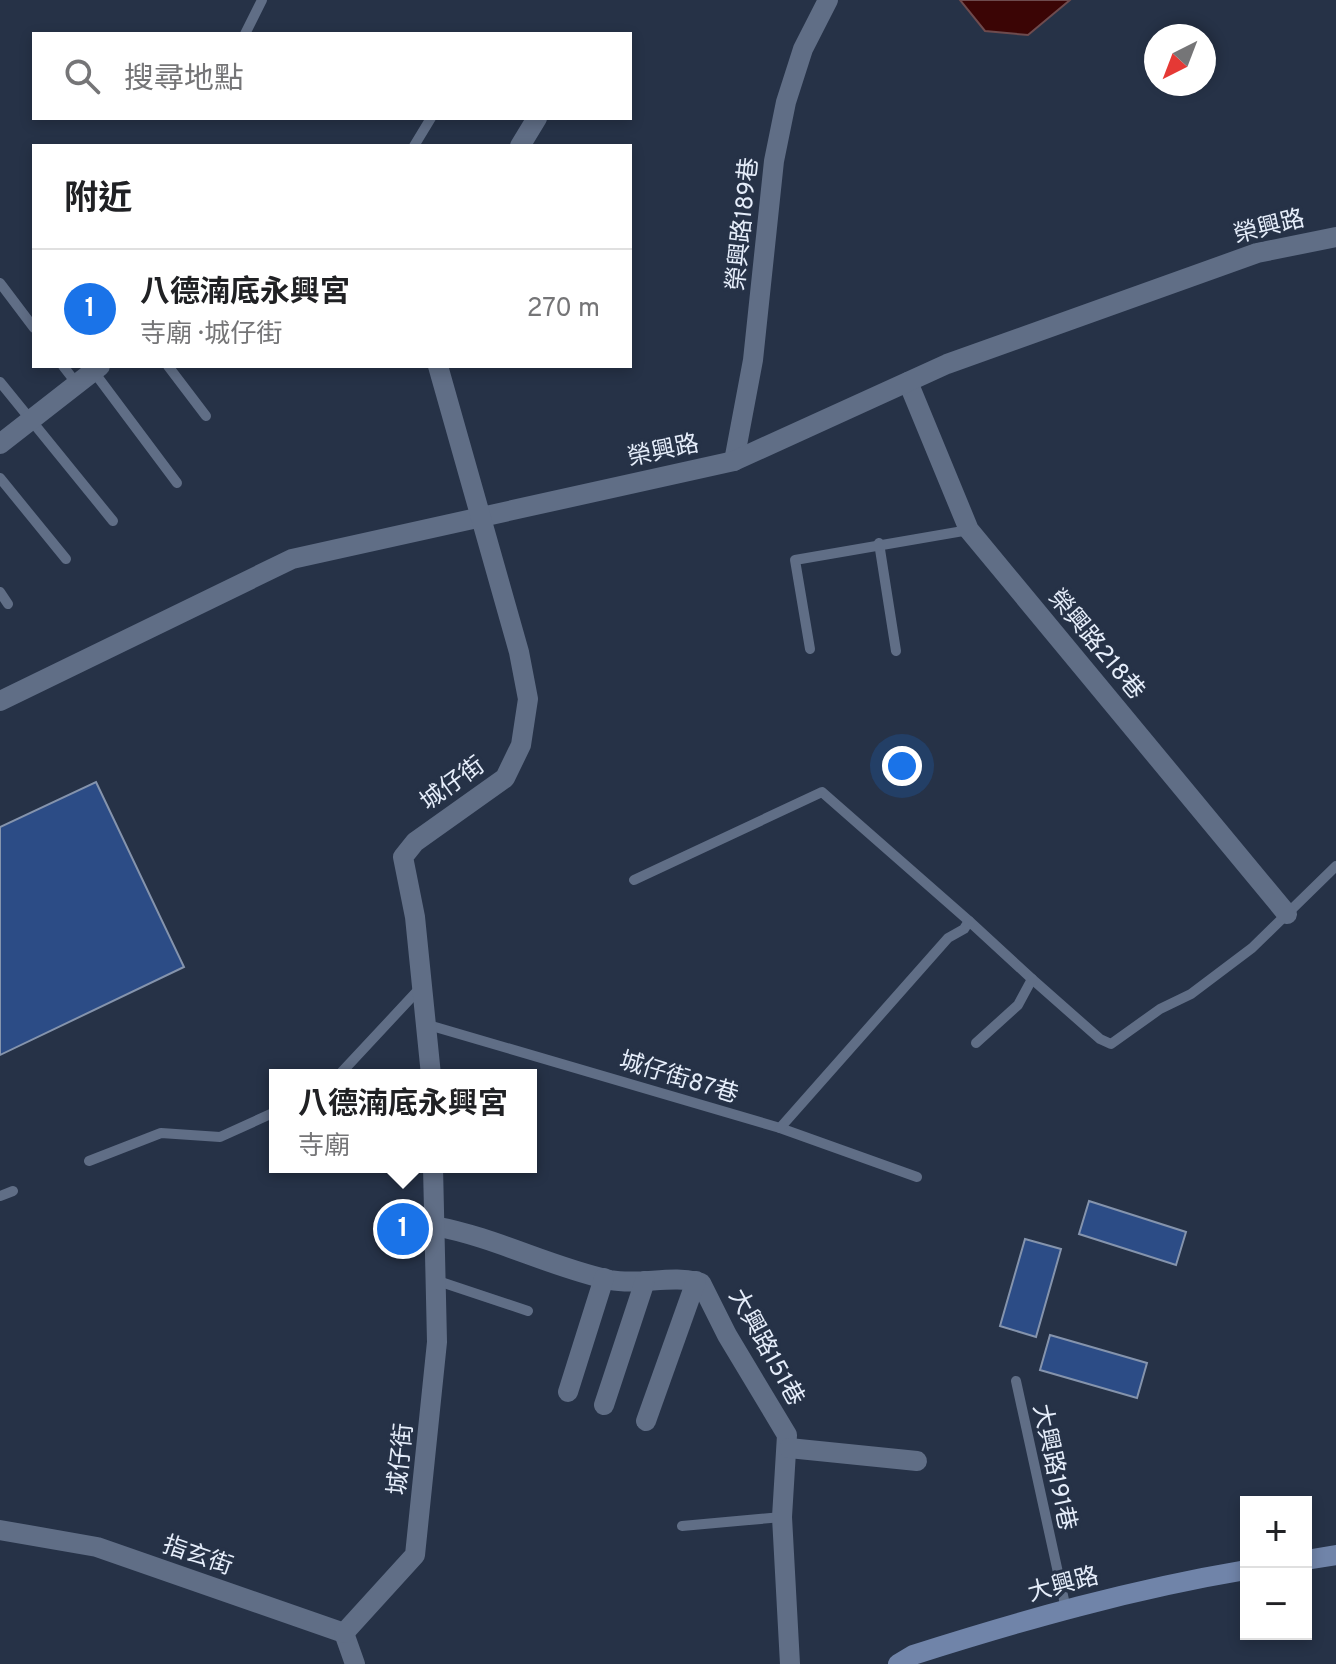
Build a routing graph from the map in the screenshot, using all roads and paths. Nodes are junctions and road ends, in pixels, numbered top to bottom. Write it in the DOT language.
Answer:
graph roads {
  1 [pos="262,0"];
  2 [pos="828,0"];
  3 [pos="246,32"];
  4 [pos="430,120"];
  5 [pos="536,120"];
  6 [pos="415,144"];
  7 [pos="521,144"];
  8 [pos="1336,237"];
  9 [pos="0,283"];
  10 [pos="32,325"];
  11 [pos="65,368"];
  12 [pos="97,368"];
  13 [pos="170,368"];
  14 [pos="439,368"];
  15 [pos="0,382"];
  16 [pos="908,382"];
  17 [pos="77,384"];
  18 [pos="206,416"];
  19 [pos="30,420"];
  20 [pos="0,444"];
  21 [pos="734,461"];
  22 [pos="0,478"];
  23 [pos="177,483"];
  24 [pos="482,516"];
  25 [pos="113,521"];
  26 [pos="969,530"];
  27 [pos="879,543"];
  28 [pos="66,559"];
  29 [pos="0,592"];
  30 [pos="8,604"];
  31 [pos="810,649"];
  32 [pos="896,651"];
  33 [pos="0,701"];
  34 [pos="1336,866"];
  35 [pos="634,880"];
  36 [pos="1287,914"];
  37 [pos="969,921"];
  38 [pos="1032,979"];
  39 [pos="424,1002"];
  40 [pos="976,1043"];
  41 [pos="346,1069"];
  42 [pos="430,1069"];
  43 [pos="269,1115"];
  44 [pos="780,1128"];
  45 [pos="89,1161"];
  46 [pos="433,1173"];
  47 [pos="917,1177"];
  48 [pos="13,1191"];
  49 [pos="0,1196"];
  50 [pos="434,1226"];
  51 [pos="604,1278"];
  52 [pos="435,1280"];
  53 [pos="645,1281"];
  54 [pos="696,1281"];
  55 [pos="528,1311"];
  56 [pos="1016,1381"];
  57 [pos="568,1392"];
  58 [pos="604,1405"];
  59 [pos="646,1421"];
  60 [pos="789,1448"];
  61 [pos="917,1461"];
  62 [pos="782,1517"];
  63 [pos="682,1526"];
  64 [pos="0,1530"];
  65 [pos="1336,1555"];
  66 [pos="1312,1559"];
  67 [pos="1240,1571"];
  68 [pos="1066,1609"];
  69 [pos="344,1633"];
  70 [pos="355,1664"];
  71 [pos="790,1664"];
  72 [pos="898,1664"];
  1 -- 3 [label="lane"];
  2 -- 21 [label="street, 榮興路189巷"];
  4 -- 6 [label="lane"];
  5 -- 7 [label="street"];
  8 -- 16 [label="street, 榮興路"];
  9 -- 10 [label="lane"];
  11 -- 17 [label="lane"];
  12 -- 17 [label="street"];
  13 -- 18 [label="lane"];
  14 -- 24 [label="street"];
  15 -- 19 [label="lane"];
  16 -- 21 [label="street, 榮興路"];
  16 -- 26 [label="street, 榮興路218巷"];
  17 -- 19 [label="street"];
  17 -- 23 [label="lane"];
  19 -- 20 [label="street"];
  19 -- 25 [label="lane"];
  21 -- 24 [label="street, 榮興路"];
  22 -- 28 [label="lane"];
  24 -- 33 [label="street, 榮興路"];
  24 -- 39 [label="street, 城仔街"];
  26 -- 27 [label="lane"];
  26 -- 36 [label="street, 榮興路218巷"];
  27 -- 31 [label="lane"];
  27 -- 32 [label="lane"];
  29 -- 30 [label="lane"];
  34 -- 36 [label="lane"];
  35 -- 37 [label="lane"];
  36 -- 38 [label="lane"];
  37 -- 38 [label="lane"];
  37 -- 44 [label="lane"];
  38 -- 40 [label="lane"];
  39 -- 41 [label="lane"];
  39 -- 42 [label="street, 城仔街"];
  39 -- 44 [label="lane, 城仔街87巷"];
  43 -- 45 [label="lane"];
  44 -- 47 [label="lane, 城仔街87巷"];
  46 -- 50 [label="street, 城仔街"];
  48 -- 49 [label="lane"];
  50 -- 51 [label="street, 大興路151巷"];
  50 -- 52 [label="street, 城仔街"];
  51 -- 53 [label="street, 大興路151巷"];
  51 -- 57 [label="street"];
  52 -- 55 [label="lane"];
  52 -- 69 [label="street, 城仔街"];
  53 -- 54 [label="street, 大興路151巷"];
  53 -- 58 [label="street"];
  54 -- 59 [label="street"];
  54 -- 60 [label="street, 大興路151巷"];
  56 -- 68 [label="lane, 大興路191巷"];
  60 -- 61 [label="street"];
  60 -- 62 [label="street"];
  62 -- 63 [label="lane"];
  62 -- 71 [label="street"];
  64 -- 69 [label="street, 指玄街"];
  65 -- 66 [label="street"];
  67 -- 68 [label="street, 大興路"];
  68 -- 72 [label="street, 大興路"];
  69 -- 70 [label="street"];
}
